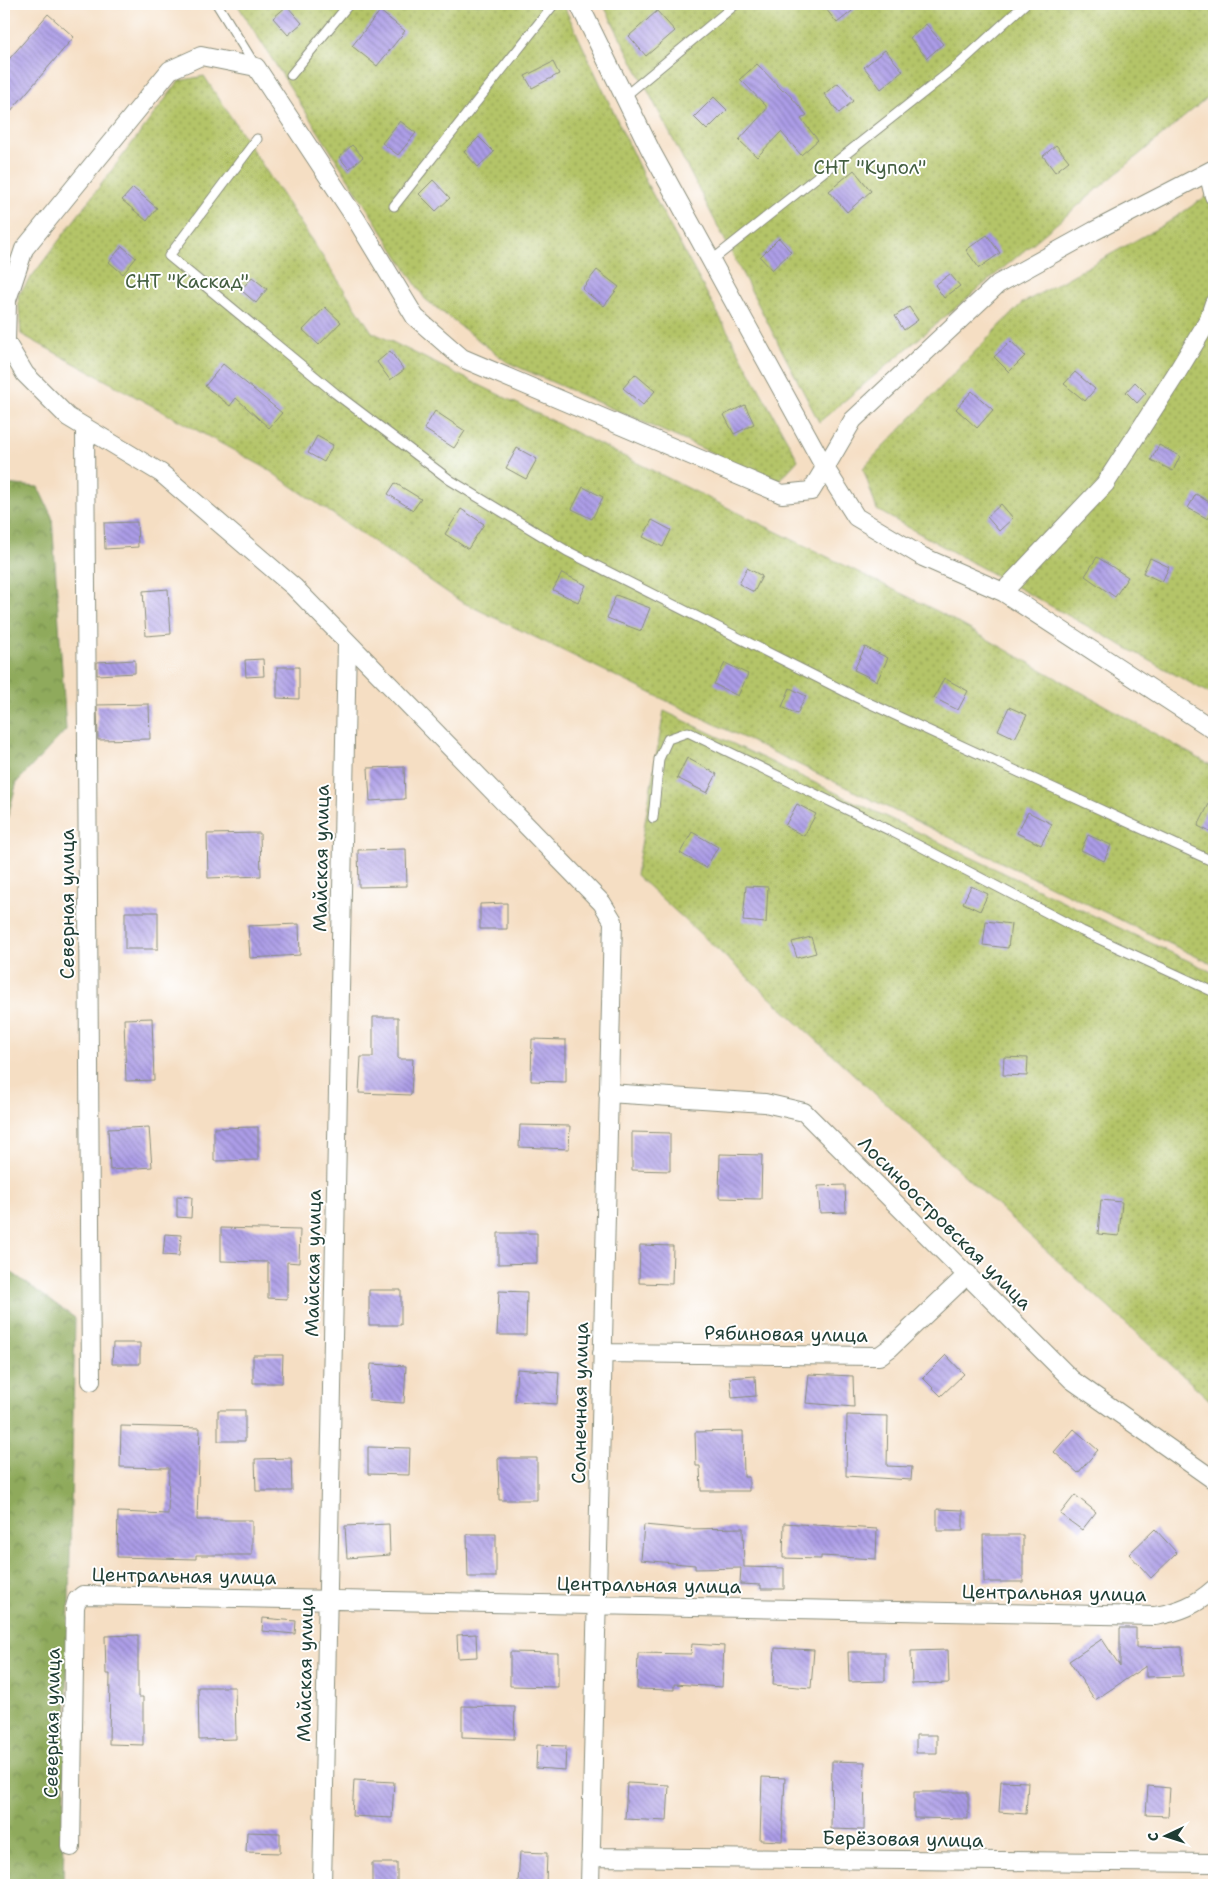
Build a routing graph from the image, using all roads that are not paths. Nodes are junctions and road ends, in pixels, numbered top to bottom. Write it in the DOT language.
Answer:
graph roads {
  1 [pos="218,4"];
  2 [pos="349,4"];
  3 [pos="554,4"];
  4 [pos="580,4"];
  5 [pos="736,4"];
  6 [pos="1024,4"];
  7 [pos="256,67"];
  8 [pos="291,75"];
  9 [pos="625,96"];
  10 [pos="258,140"];
  11 [pos="1211,171"];
  12 [pos="1214,196"];
  13 [pos="394,206"];
  14 [pos="711,261"];
  15 [pos="1214,303"];
  16 [pos="85,427"];
  17 [pos="824,468"];
  18 [pos="1003,592"];
  19 [pos="347,642"];
  20 [pos="1214,730"];
  21 [pos="653,818"];
  22 [pos="1214,862"];
  23 [pos="1214,992"];
  24 [pos="608,1093"];
  25 [pos="968,1274"];
  26 [pos="602,1353"];
  27 [pos="91,1381"];
  28 [pos="1214,1480"];
  29 [pos="1214,1589"];
  30 [pos="77,1600"];
  31 [pos="328,1600"];
  32 [pos="596,1605"];
  33 [pos="71,1847"];
  34 [pos="590,1857"];
  35 [pos="1214,1863"];
  36 [pos="322,1885"];
  37 [pos="590,1885"];
  1 -- 7 [label="lane"];
  2 -- 8 [label="lane"];
  3 -- 13 [label="lane"];
  4 -- 9 [label="street"];
  5 -- 9 [label="lane"];
  6 -- 14 [label="lane"];
  7 -- 16 [label="street"];
  7 -- 17 [label="street"];
  9 -- 14 [label="street"];
  10 -- 22 [label="lane"];
  11 -- 12 [label="street"];
  11 -- 17 [label="street"];
  14 -- 17 [label="street"];
  15 -- 18 [label="street"];
  16 -- 19 [label="street"];
  16 -- 27 [label="street, Северная улица"];
  17 -- 18 [label="street"];
  18 -- 20 [label="street"];
  19 -- 24 [label="street, Солнечная улица"];
  19 -- 31 [label="street, Майская улица"];
  21 -- 23 [label="lane"];
  24 -- 25 [label="street, Лосиноостровская улица"];
  24 -- 26 [label="street, Солнечная улица"];
  25 -- 26 [label="street, Рябиновая улица"];
  25 -- 28 [label="street, Лосиноостровская улица"];
  26 -- 32 [label="street, Солнечная улица"];
  29 -- 32 [label="street, Центральная улица"];
  30 -- 31 [label="street, Центральная улица"];
  30 -- 33 [label="street, Северная улица"];
  31 -- 32 [label="street, Центральная улица"];
  31 -- 36 [label="street, Майская улица"];
  32 -- 34 [label="street, Солнечная улица"];
  34 -- 35 [label="street, Берёзовая улица"];
  34 -- 37 [label="street, Солнечная улица"];
}
